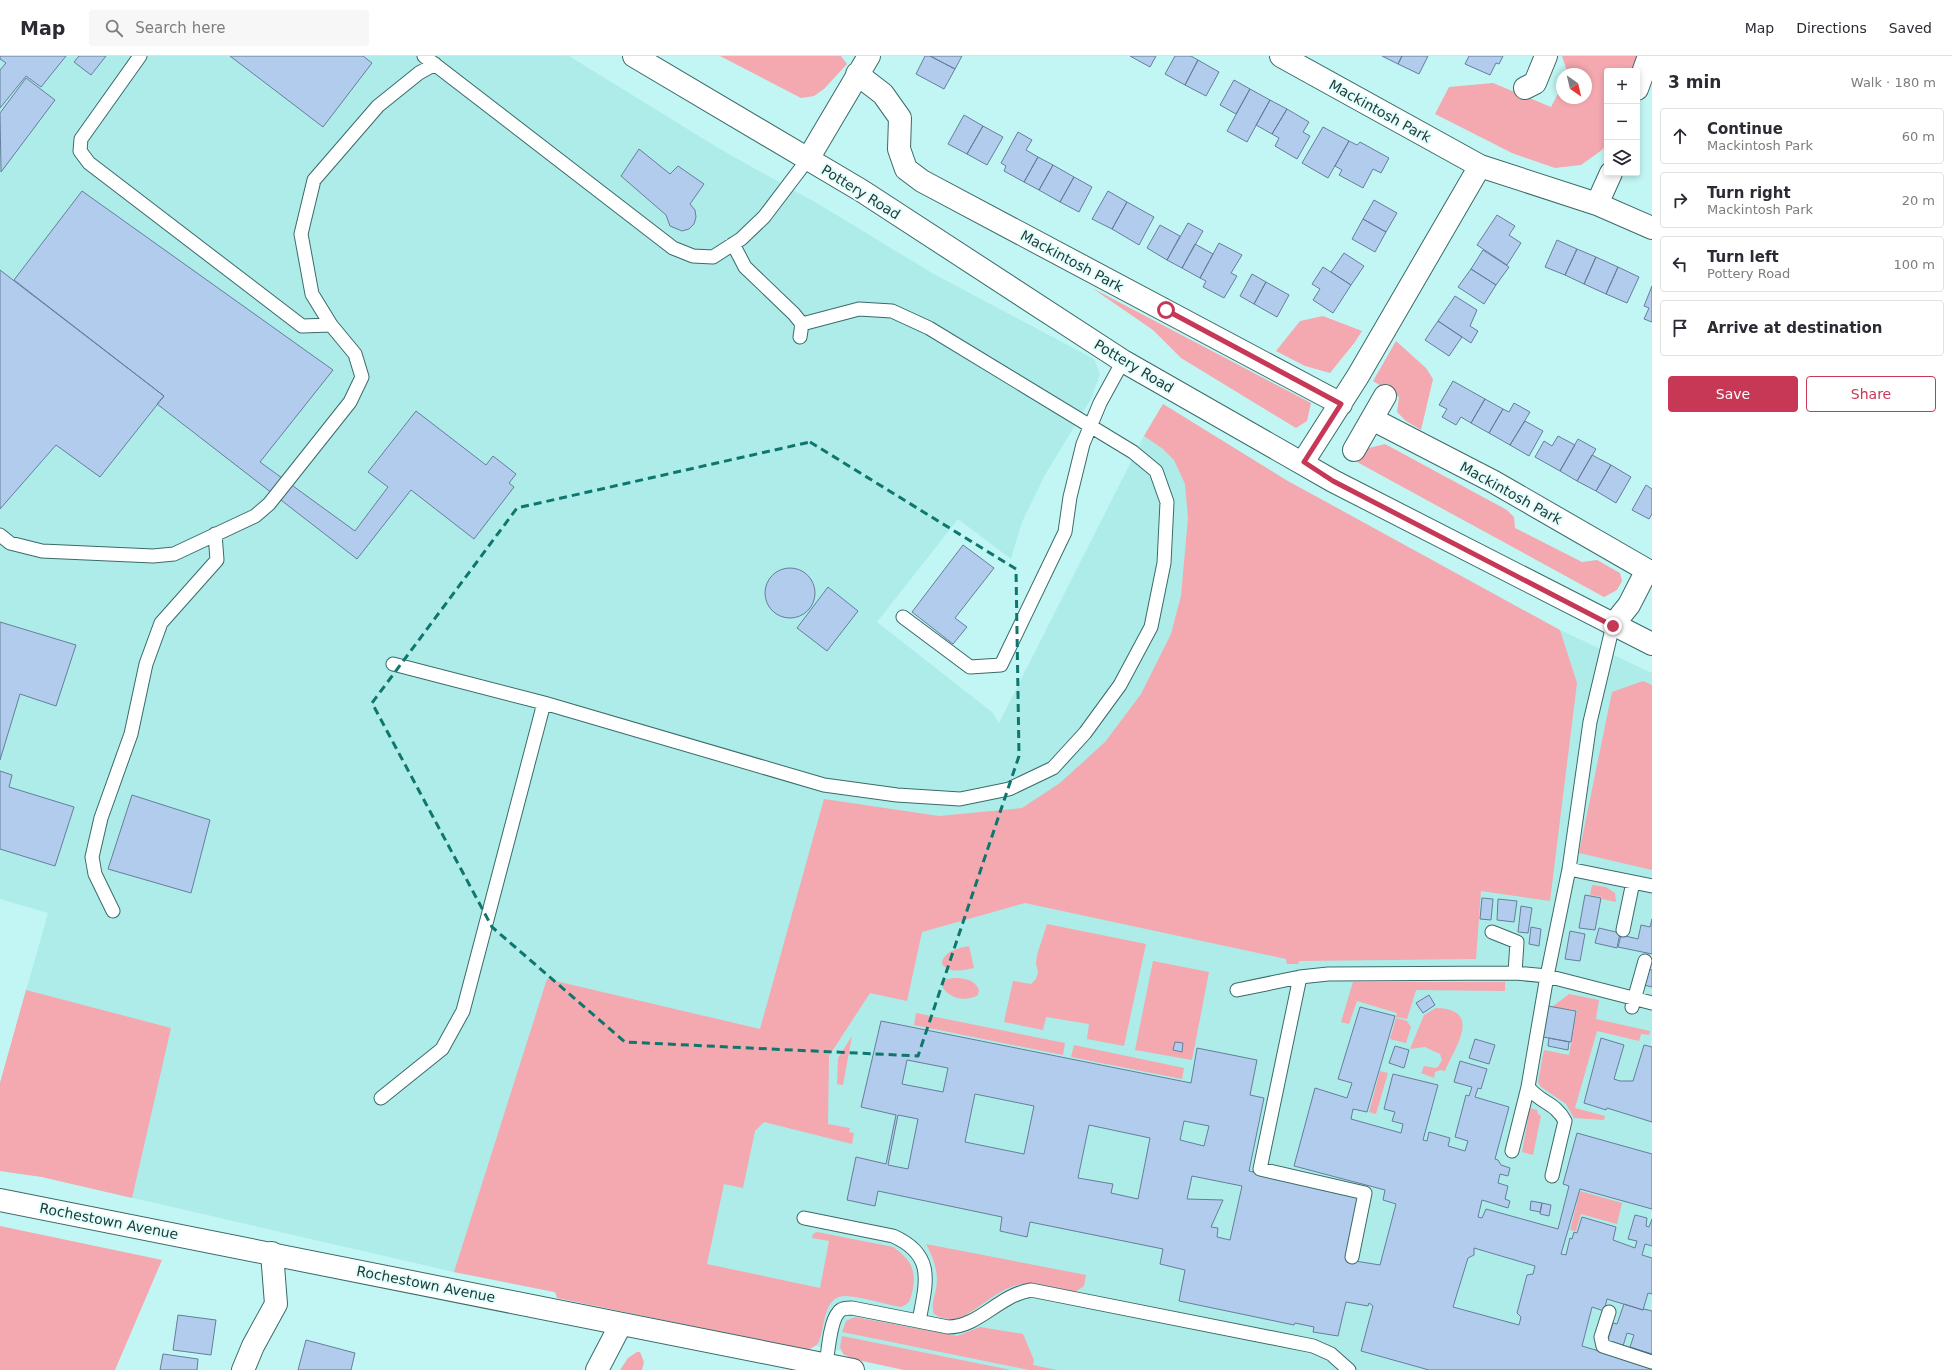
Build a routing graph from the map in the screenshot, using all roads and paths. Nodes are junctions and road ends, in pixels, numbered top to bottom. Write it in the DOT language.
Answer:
graph roads {
  1 [pos="140,56"];
  2 [pos="634,56"];
  3 [pos="869,56"];
  4 [pos="1281,56"];
  5 [pos="1546,56"];
  6 [pos="1649,56"];
  7 [pos="430,60"];
  8 [pos="857,74"];
  9 [pos="1640,81"];
  10 [pos="1525,88"];
  11 [pos="808,159"];
  12 [pos="1480,166"];
  13 [pos="1610,176"];
  14 [pos="1597,204"];
  15 [pos="1652,228"];
  16 [pos="733,244"];
  17 [pos="331,325"];
  18 [pos="1123,361"];
  19 [pos="1385,396"];
  20 [pos="1341,404"];
  21 [pos="1372,419"];
  22 [pos="1090,426"];
  23 [pos="1354,450"];
  24 [pos="1304,462"];
  25 [pos="215,534"];
  26 [pos="0,535"];
  27 [pos="1650,571"];
  28 [pos="903,617"];
  29 [pos="1613,626"];
  30 [pos="1652,644"];
  31 [pos="393,664"];
  32 [pos="544,703"];
  33 [pos="1569,869"];
  34 [pos="1633,882"];
  35 [pos="1652,886"];
  36 [pos="113,911"];
  37 [pos="1623,930"];
  38 [pos="1492,932"];
  39 [pos="1645,961"];
  40 [pos="1515,973"];
  41 [pos="1547,976"];
  42 [pos="1300,977"];
  43 [pos="1237,990"];
  44 [pos="1634,1003"];
  45 [pos="1652,1003"];
  46 [pos="1528,1087"];
  47 [pos="381,1098"];
  48 [pos="1512,1151"];
  49 [pos="1552,1176"];
  50 [pos="0,1200"];
  51 [pos="804,1218"];
  52 [pos="272,1253"];
  53 [pos="1352,1257"];
  54 [pos="1608,1312"];
  55 [pos="919,1321"];
  56 [pos="622,1324"];
  57 [pos="1652,1362"];
  58 [pos="826,1365"];
  59 [pos="243,1370"];
  60 [pos="597,1370"];
  61 [pos="853,1370"];
  62 [pos="1349,1370"];
  1 -- 17 [label="lane"];
  2 -- 11 [label="street, Pottery Road"];
  3 -- 8 [label="street"];
  4 -- 12 [label="street, Mackintosh Park"];
  5 -- 10 [label="street"];
  6 -- 9 [label="street"];
  7 -- 16 [label="lane"];
  7 -- 17 [label="lane"];
  8 -- 11 [label="street"];
  8 -- 20 [label="street, Mackintosh Park"];
  11 -- 16 [label="lane"];
  11 -- 18 [label="street, Pottery Road"];
  12 -- 14 [label="street, Mackintosh Park"];
  12 -- 20 [label="street"];
  13 -- 14 [label="street"];
  14 -- 15 [label="street, Mackintosh Park"];
  16 -- 22 [label="lane"];
  17 -- 25 [label="lane"];
  18 -- 22 [label="lane"];
  18 -- 24 [label="street, Pottery Road"];
  19 -- 21 [label="street"];
  20 -- 24 [label="street"];
  21 -- 23 [label="street"];
  21 -- 27 [label="street, Mackintosh Park"];
  22 -- 28 [label="lane"];
  22 -- 32 [label="lane"];
  24 -- 29 [label="street, Pottery Road"];
  25 -- 26 [label="lane"];
  25 -- 36 [label="lane"];
  27 -- 29 [label="street, Mackintosh Park"];
  29 -- 30 [label="street, Pottery Road"];
  29 -- 33 [label="lane"];
  31 -- 32 [label="lane"];
  32 -- 47 [label="lane"];
  33 -- 34 [label="lane"];
  33 -- 41 [label="lane"];
  34 -- 35 [label="lane"];
  34 -- 37 [label="lane"];
  38 -- 40 [label="lane"];
  39 -- 44 [label="lane"];
  40 -- 41 [label="lane"];
  40 -- 42 [label="lane"];
  41 -- 44 [label="lane"];
  41 -- 46 [label="lane"];
  42 -- 43 [label="lane"];
  42 -- 53 [label="lane"];
  44 -- 45 [label="lane"];
  46 -- 48 [label="lane"];
  46 -- 49 [label="lane"];
  50 -- 52 [label="street, Rochestown Avenue"];
  51 -- 55 [label="lane"];
  52 -- 56 [label="street, Rochestown Avenue"];
  52 -- 59 [label="street"];
  54 -- 57 [label="lane"];
  55 -- 58 [label="lane"];
  55 -- 62 [label="lane"];
  56 -- 58 [label="street, Rochestown Avenue"];
  56 -- 60 [label="street"];
  58 -- 61 [label="street, Rochestown Avenue"];
}
